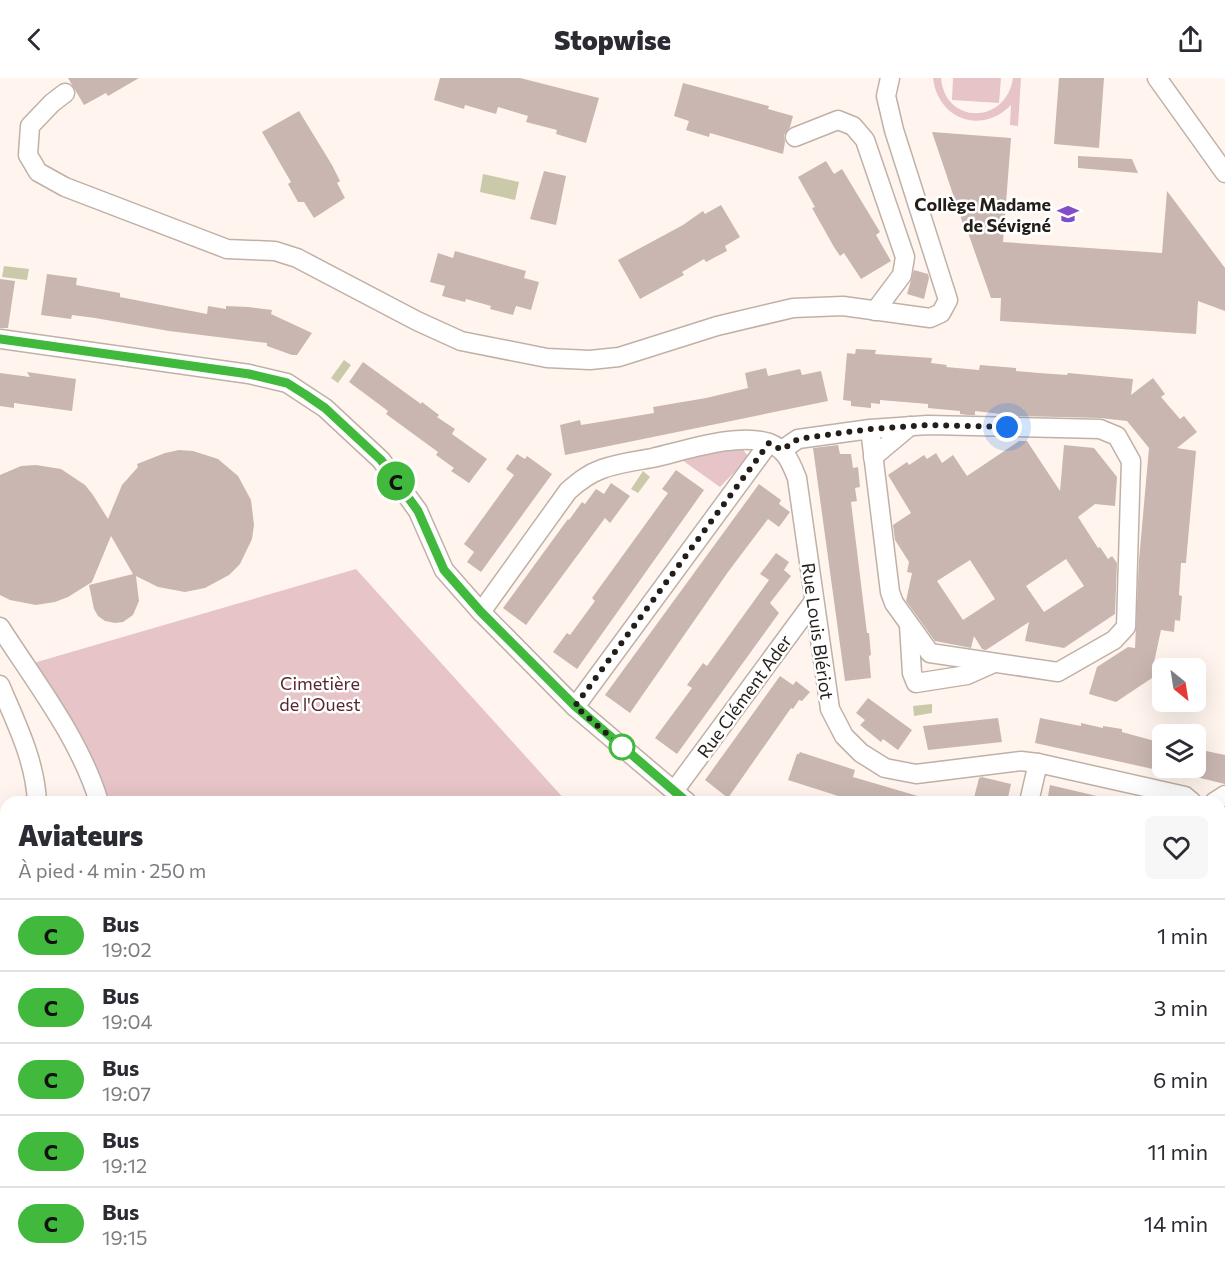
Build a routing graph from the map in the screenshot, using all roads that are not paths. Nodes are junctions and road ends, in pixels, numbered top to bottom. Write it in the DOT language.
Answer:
graph roads {
  1 [pos="890,78"];
  2 [pos="1158,78"];
  3 [pos="65,93"];
  4 [pos="795,137"];
  5 [pos="1225,172"];
  6 [pos="875,311"];
  7 [pos="0,339"];
  8 [pos="910,426"];
  9 [pos="870,429"];
  10 [pos="775,447"];
  11 [pos="873,457"];
  12 [pos="814,601"];
  13 [pos="481,612"];
  14 [pos="909,625"];
  15 [pos="0,627"];
  16 [pos="994,663"];
  17 [pos="0,685"];
  18 [pos="575,706"];
  19 [pos="1038,763"];
  20 [pos="36,796"];
  21 [pos="97,796"];
  22 [pos="679,796"];
  23 [pos="681,796"];
  24 [pos="1030,796"];
  25 [pos="1185,796"];
  1 -- 6 [label="street"];
  2 -- 5 [label="street"];
  3 -- 6 [label="street"];
  4 -- 6 [label="street"];
  7 -- 13 [label="street"];
  8 -- 9 [label="street"];
  8 -- 11 [label="street"];
  8 -- 16 [label="street"];
  9 -- 10 [label="street"];
  9 -- 11 [label="street"];
  10 -- 12 [label="street, Rue Louis Blériot"];
  10 -- 13 [label="street"];
  10 -- 18 [label="street"];
  11 -- 14 [label="street"];
  12 -- 19 [label="street, Rue Louis Blériot"];
  12 -- 23 [label="street, Rue Clément Ader"];
  13 -- 18 [label="street"];
  14 -- 16 [label="street"];
  14 -- 16 [label="street"];
  15 -- 21 [label="street"];
  17 -- 20 [label="street"];
  18 -- 22 [label="street"];
  19 -- 24 [label="street"];
  19 -- 25 [label="street, Rue Louis Blériot"];
}
